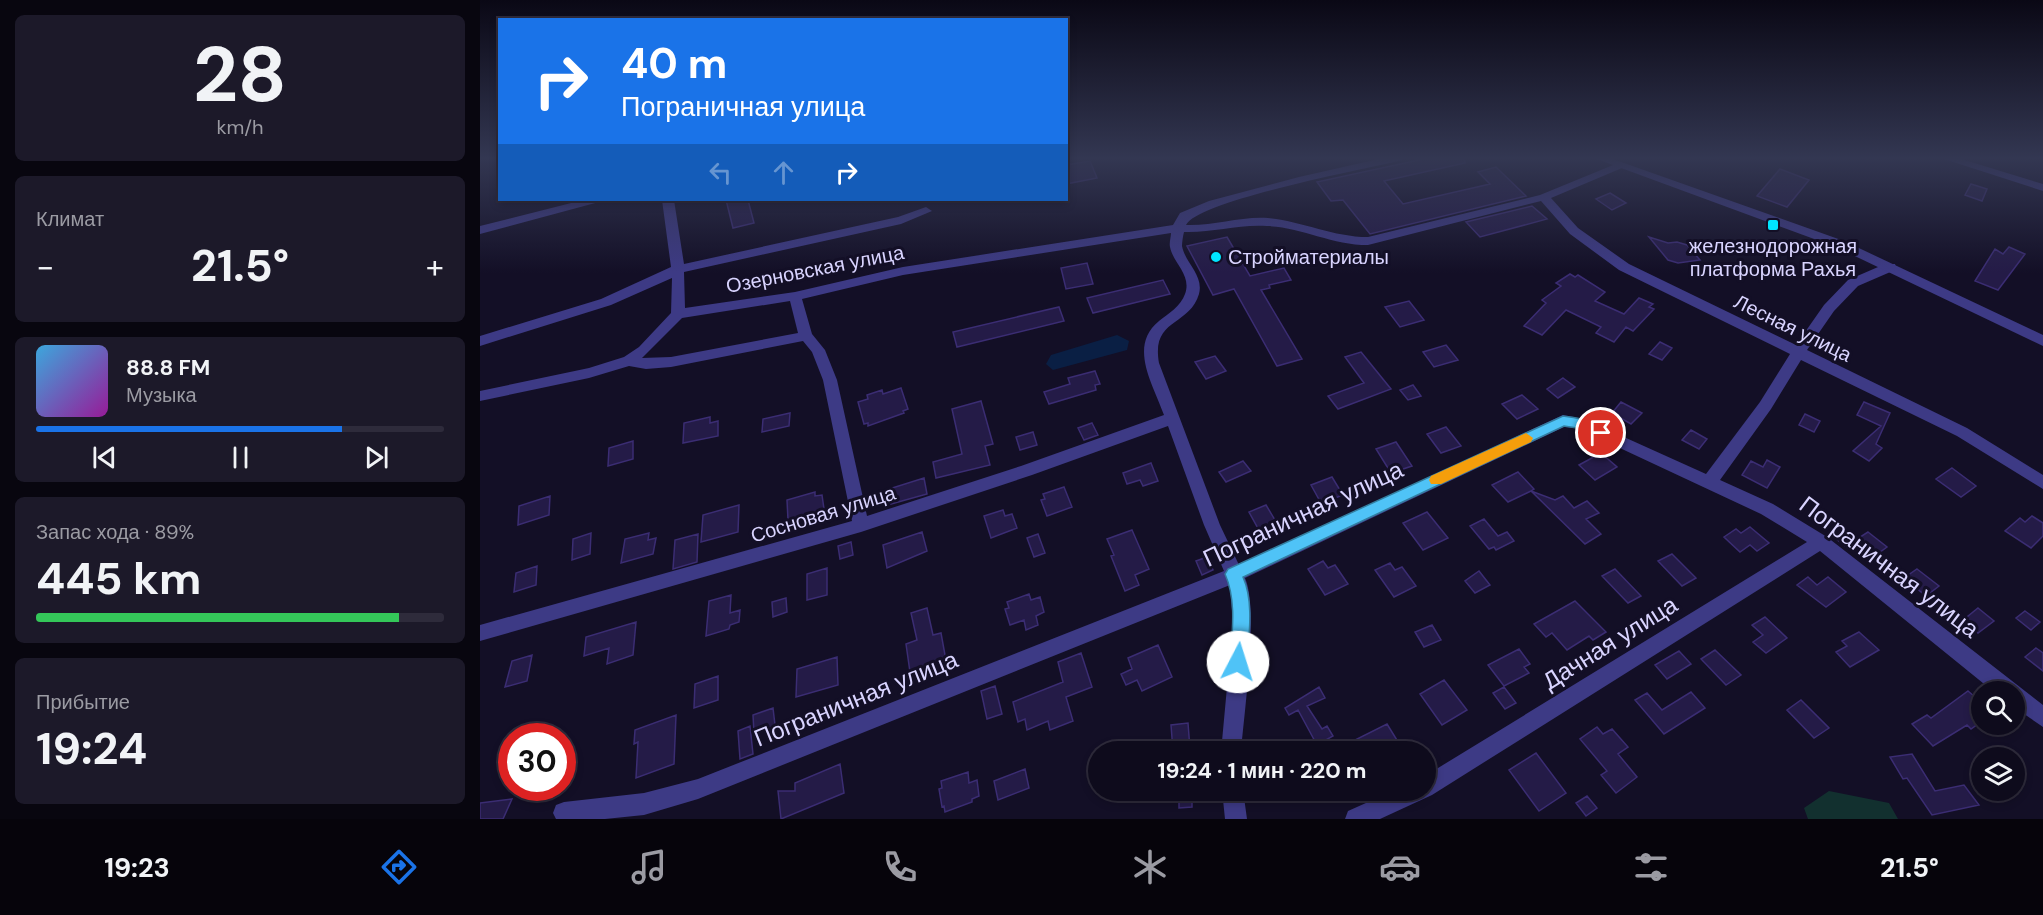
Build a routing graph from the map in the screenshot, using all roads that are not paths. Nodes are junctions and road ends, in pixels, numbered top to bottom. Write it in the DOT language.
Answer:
graph roads {
  1 [pos="1238,196"];
  2 [pos="1705,196"];
  3 [pos="1544,197"];
  4 [pos="591,201"];
  5 [pos="668,201"];
  6 [pos="926,211"];
  7 [pos="1178,228"];
  8 [pos="480,230"];
  9 [pos="1890,267"];
  10 [pos="678,269"];
  11 [pos="795,296"];
  12 [pos="678,314"];
  13 [pos="806,336"];
  14 [pos="480,341"];
  15 [pos="2043,341"];
  16 [pos="1799,354"];
  17 [pos="629,361"];
  18 [pos="480,396"];
  19 [pos="1172,418"];
  20 [pos="1708,483"];
  21 [pos="2043,483"];
  22 [pos="861,525"];
  23 [pos="1821,542"];
  24 [pos="1233,574"];
  25 [pos="480,633"];
  26 [pos="1996,681"];
  27 [pos="2025,703"];
  28 [pos="2043,717"];
  29 [pos="1232,741"];
  30 [pos="1436,781"];
  31 [pos="1234,801"];
  32 [pos="1396,801"];
  33 [pos="564,813"];
  34 [pos="1236,819"];
  35 [pos="1356,819"];
  1 -- 7 [label="street"];
  2 -- 9 [label="street"];
  3 -- 7 [label="street, Озерновская улица"];
  3 -- 16 [label="street, Лесная улица"];
  4 -- 8 [label="street"];
  5 -- 10 [label="street"];
  6 -- 10 [label="street"];
  7 -- 11 [label="street, Озерновская улица"];
  7 -- 19 [label="street"];
  9 -- 15 [label="street"];
  9 -- 16 [label="street"];
  10 -- 12 [label="street"];
  10 -- 14 [label="street"];
  11 -- 12 [label="street, Озерновская улица"];
  11 -- 13 [label="street"];
  12 -- 17 [label="street"];
  13 -- 17 [label="street"];
  13 -- 22 [label="street"];
  16 -- 20 [label="street"];
  16 -- 21 [label="street, Лесная улица"];
  17 -- 18 [label="street"];
  19 -- 22 [label="street, Сосновая улица"];
  19 -- 24 [label="street"];
  20 -- 23 [label="street, Пограничная улица"];
  20 -- 24 [label="street, Пограничная улица"];
  22 -- 25 [label="street, Сосновая улица"];
  23 -- 26 [label="street, Пограничная улица"];
  23 -- 30 [label="street, Дачная улица"];
  24 -- 29 [label="street"];
  24 -- 33 [label="street, Пограничная улица"];
  27 -- 28 [label="street"];
  31 -- 34 [label="street"];
  32 -- 35 [label="street"];
}
